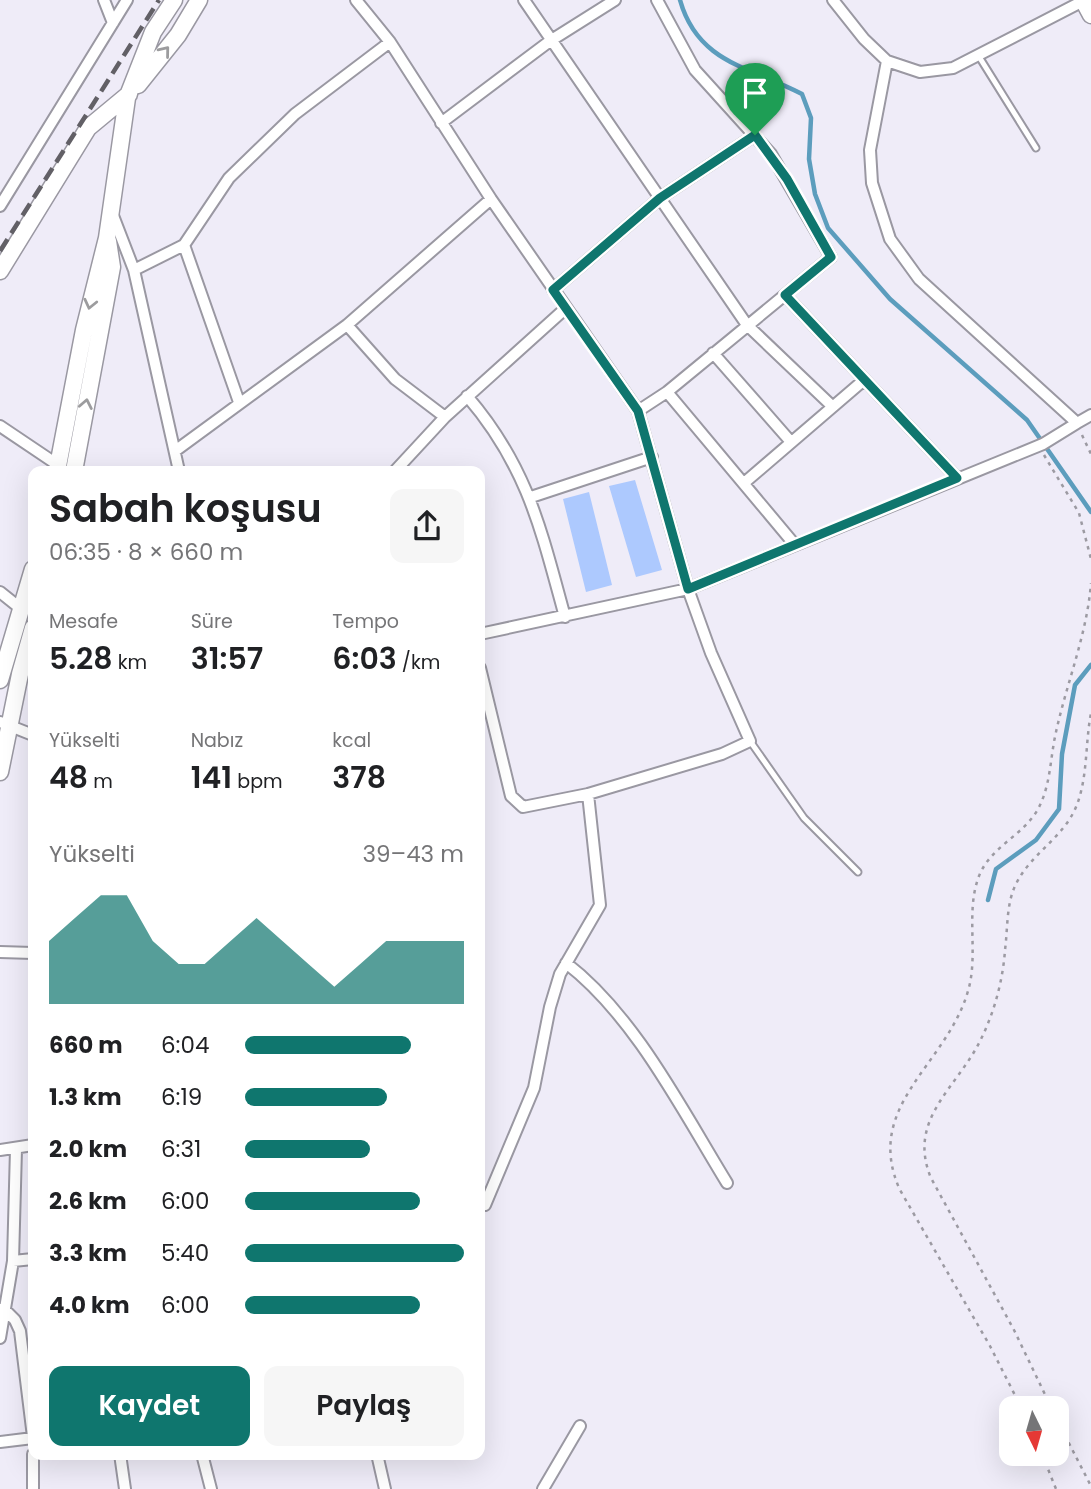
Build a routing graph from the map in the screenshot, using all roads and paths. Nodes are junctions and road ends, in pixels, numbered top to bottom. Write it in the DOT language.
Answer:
graph roads {
  1 [pos="104,0"];
  2 [pos="127,0"];
  3 [pos="174,0"];
  4 [pos="199,0"];
  5 [pos="356,0"];
  6 [pos="524,0"];
  7 [pos="615,0"];
  8 [pos="657,0"];
  9 [pos="833,0"];
  10 [pos="1084,0"];
  11 [pos="1091,15"];
  12 [pos="113,23"];
  13 [pos="550,41"];
  14 [pos="390,42"];
  15 [pos="978,55"];
  16 [pos="887,61"];
  17 [pos="128,96"];
  18 [pos="441,123"];
  19 [pos="755,135"];
  20 [pos="1036,148"];
  21 [pos="660,198"];
  22 [pos="491,199"];
  23 [pos="0,206"];
  24 [pos="111,210"];
  25 [pos="184,245"];
  26 [pos="134,270"];
  27 [pos="0,271"];
  28 [pos="553,290"];
  29 [pos="785,295"];
  30 [pos="566,308"];
  31 [pos="347,325"];
  32 [pos="747,325"];
  33 [pos="713,354"];
  34 [pos="864,380"];
  35 [pos="667,391"];
  36 [pos="467,396"];
  37 [pos="239,402"];
  38 [pos="832,406"];
  39 [pos="638,411"];
  40 [pos="1091,415"];
  41 [pos="444,417"];
  42 [pos="1077,423"];
  43 [pos="0,426"];
  44 [pos="791,442"];
  45 [pos="1041,445"];
  46 [pos="175,450"];
  47 [pos="1091,454"];
  48 [pos="652,457"];
  49 [pos="59,466"];
  50 [pos="63,466"];
  51 [pos="178,466"];
  52 [pos="400,466"];
  53 [pos="957,478"];
  54 [pos="744,483"];
  55 [pos="531,497"];
  56 [pos="795,545"];
  57 [pos="1091,559"];
  58 [pos="1091,583"];
  59 [pos="28,584"];
  60 [pos="688,589"];
  61 [pos="0,592"];
  62 [pos="20,608"];
  63 [pos="565,617"];
  64 [pos="485,633"];
  65 [pos="28,645"];
  66 [pos="0,680"];
  67 [pos="485,688"];
  68 [pos="1091,713"];
  69 [pos="4,724"];
  70 [pos="28,733"];
  71 [pos="750,741"];
  72 [pos="0,772"];
  73 [pos="588,794"];
  74 [pos="858,872"];
  75 [pos="0,951"];
  76 [pos="28,953"];
  77 [pos="566,963"];
  78 [pos="28,1146"];
  79 [pos="16,1149"];
  80 [pos="0,1150"];
  81 [pos="727,1183"];
  82 [pos="485,1205"];
  83 [pos="28,1260"];
  84 [pos="13,1261"];
  85 [pos="3,1308"];
  86 [pos="0,1338"];
  87 [pos="28,1396"];
  88 [pos="1015,1396"];
  89 [pos="1046,1396"];
  90 [pos="580,1426"];
  91 [pos="28,1438"];
  92 [pos="0,1442"];
  93 [pos="1069,1443"];
  94 [pos="33,1460"];
  95 [pos="121,1460"];
  96 [pos="204,1460"];
  97 [pos="378,1460"];
  98 [pos="1047,1466"];
  99 [pos="1091,1486"];
  100 [pos="33,1489"];
  101 [pos="125,1489"];
  102 [pos="211,1489"];
  103 [pos="385,1489"];
  104 [pos="543,1489"];
  105 [pos="1056,1489"];
  1 -- 12 [label="street"];
  2 -- 12 [label="street"];
  3 -- 17 [label="main road"];
  17 -- 4 [label="main road, one-way"];
  5 -- 14 [label="street"];
  6 -- 13 [label="street"];
  7 -- 13 [label="street"];
  8 -- 19 [label="street"];
  9 -- 16 [label="street"];
  10 -- 11 [label="main road"];
  10 -- 15 [label="street"];
  12 -- 23 [label="street"];
  13 -- 18 [label="street"];
  13 -- 21 [label="street"];
  14 -- 18 [label="street"];
  14 -- 25 [label="street"];
  15 -- 16 [label="street"];
  15 -- 20 [label="lane"];
  16 -- 42 [label="street"];
  17 -- 24 [label="main road"];
  17 -- 27 [label="main road"];
  18 -- 22 [label="street"];
  19 -- 21 [label="street"];
  19 -- 29 [label="street"];
  21 -- 28 [label="street"];
  21 -- 32 [label="street"];
  22 -- 28 [label="street"];
  22 -- 31 [label="street"];
  24 -- 26 [label="street"];
  24 -- 50 [label="main road"];
  25 -- 26 [label="street"];
  25 -- 37 [label="street"];
  26 -- 46 [label="street"];
  28 -- 30 [label="street"];
  29 -- 32 [label="street"];
  29 -- 34 [label="street"];
  30 -- 36 [label="street"];
  30 -- 39 [label="street"];
  31 -- 37 [label="street"];
  31 -- 41 [label="street"];
  32 -- 33 [label="street"];
  32 -- 38 [label="street"];
  33 -- 35 [label="street"];
  33 -- 44 [label="street"];
  34 -- 38 [label="street"];
  34 -- 53 [label="street"];
  35 -- 39 [label="street"];
  35 -- 54 [label="street"];
  36 -- 41 [label="street"];
  36 -- 55 [label="street"];
  37 -- 46 [label="street"];
  38 -- 44 [label="street"];
  39 -- 48 [label="street"];
  40 -- 42 [label="street"];
  41 -- 52 [label="street"];
  42 -- 45 [label="street"];
  42 -- 47 [label="path"];
  43 -- 49 [label="street"];
  44 -- 54 [label="street"];
  45 -- 53 [label="street"];
  45 -- 57 [label="path"];
  46 -- 51 [label="street"];
  48 -- 55 [label="street"];
  48 -- 60 [label="street"];
  53 -- 56 [label="street"];
  54 -- 56 [label="street"];
  55 -- 63 [label="street"];
  56 -- 60 [label="street"];
  58 -- 88 [label="path"];
  59 -- 62 [label="main road"];
  60 -- 63 [label="street"];
  60 -- 71 [label="street"];
  61 -- 62 [label="street"];
  62 -- 66 [label="main road"];
  63 -- 64 [label="street"];
  65 -- 69 [label="main road"];
  67 -- 73 [label="street"];
  68 -- 89 [label="path"];
  69 -- 70 [label="street"];
  69 -- 72 [label="main road"];
  71 -- 73 [label="street"];
  71 -- 74 [label="lane"];
  73 -- 77 [label="street"];
  75 -- 76 [label="street"];
  77 -- 81 [label="street"];
  77 -- 82 [label="street"];
  78 -- 79 [label="street"];
  79 -- 80 [label="street"];
  79 -- 84 [label="street"];
  83 -- 84 [label="street"];
  84 -- 85 [label="street"];
  85 -- 86 [label="street"];
  85 -- 87 [label="street"];
  90 -- 104 [label="street"];
  91 -- 92 [label="street"];
  93 -- 99 [label="path"];
  94 -- 100 [label="street"];
  95 -- 101 [label="street"];
  96 -- 102 [label="street"];
  97 -- 103 [label="street"];
  98 -- 105 [label="path"];
}
